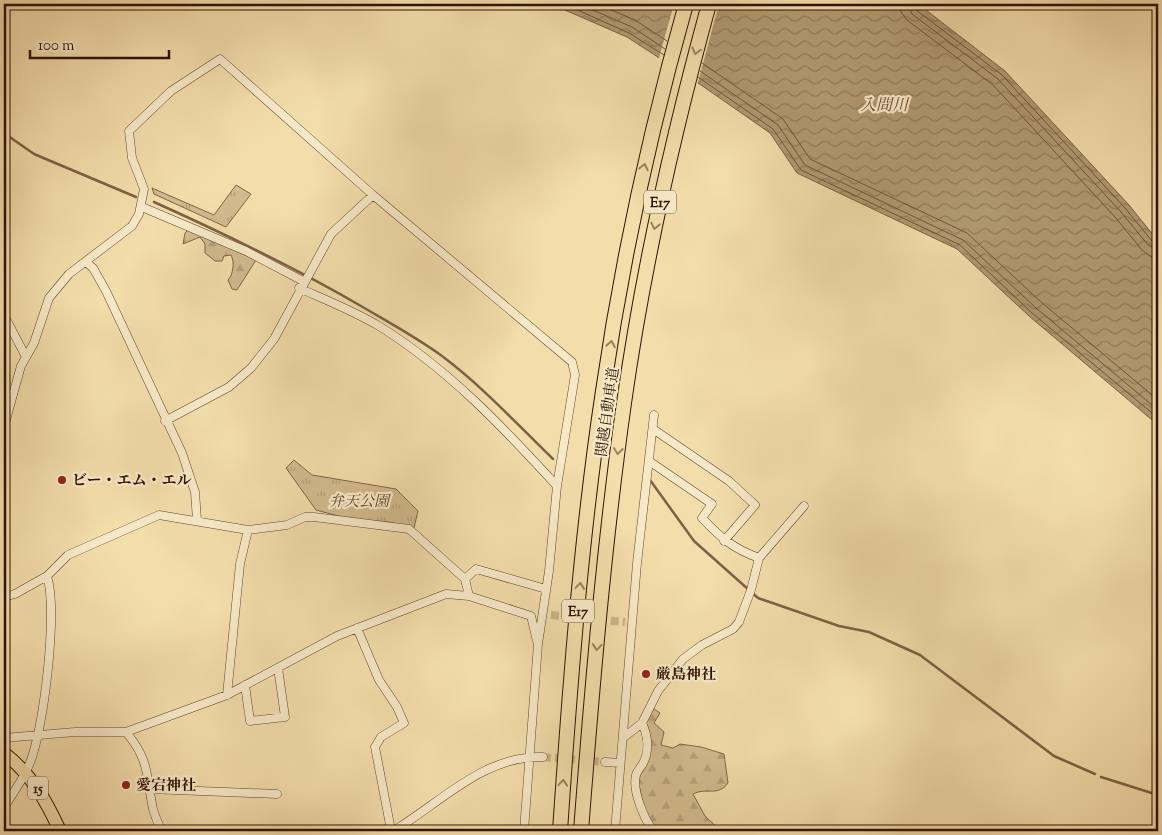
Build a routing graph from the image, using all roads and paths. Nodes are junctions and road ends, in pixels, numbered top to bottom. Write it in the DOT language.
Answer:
graph roads {
  1 [pos="686,4"];
  2 [pos="709,4"];
  3 [pos="373,195"];
  4 [pos="142,207"];
  5 [pos="86,262"];
  6 [pos="301,285"];
  7 [pos="4,315"];
  8 [pos="26,357"];
  9 [pos="654,415"];
  10 [pos="165,421"];
  11 [pos="4,427"];
  12 [pos="653,429"];
  13 [pos="649,461"];
  14 [pos="557,486"];
  15 [pos="804,506"];
  16 [pos="196,520"];
  17 [pos="248,530"];
  18 [pos="724,541"];
  19 [pos="759,558"];
  20 [pos="47,576"];
  21 [pos="465,579"];
  22 [pos="546,589"];
  23 [pos="469,596"];
  24 [pos="4,597"];
  25 [pos="542,615"];
  26 [pos="551,615"];
  27 [pos="357,628"];
  28 [pos="538,644"];
  29 [pos="278,668"];
  30 [pos="244,685"];
  31 [pos="227,695"];
  32 [pos="642,722"];
  33 [pos="126,732"];
  34 [pos="38,735"];
  35 [pos="4,738"];
  36 [pos="623,738"];
  37 [pos="4,753"];
  38 [pos="530,757"];
  39 [pos="543,757"];
  40 [pos="605,762"];
  41 [pos="620,763"];
  42 [pos="25,771"];
  43 [pos="150,789"];
  44 [pos="277,794"];
  45 [pos="4,808"];
  46 [pos="60,831"];
  47 [pos="161,831"];
  48 [pos="388,831"];
  49 [pos="524,831"];
  50 [pos="560,831"];
  51 [pos="581,831"];
  52 [pos="615,831"];
  53 [pos="653,831"];
  50 -- 1 [label="highway, 関越自動車道 / E17, one-way"];
  2 -- 51 [label="highway, 関越自動車道 / E17, one-way"];
  3 -- 4 [label="street"];
  3 -- 6 [label="street"];
  3 -- 14 [label="street"];
  4 -- 5 [label="street"];
  4 -- 6 [label="street"];
  5 -- 8 [label="street"];
  5 -- 10 [label="street"];
  6 -- 10 [label="street"];
  6 -- 14 [label="street"];
  7 -- 8 [label="street"];
  8 -- 11 [label="street"];
  9 -- 12 [label="street"];
  10 -- 16 [label="street"];
  12 -- 13 [label="street"];
  12 -- 18 [label="street"];
  13 -- 18 [label="street"];
  13 -- 36 [label="street"];
  14 -- 22 [label="street"];
  15 -- 19 [label="street"];
  16 -- 17 [label="street"];
  16 -- 20 [label="street"];
  17 -- 21 [label="street"];
  17 -- 31 [label="street"];
  18 -- 19 [label="street"];
  19 -- 32 [label="street"];
  20 -- 24 [label="street"];
  20 -- 34 [label="street"];
  21 -- 22 [label="street"];
  21 -- 23 [label="street"];
  22 -- 25 [label="street"];
  23 -- 27 [label="street"];
  23 -- 28 [label="street"];
  25 -- 26 [label="street"];
  25 -- 28 [label="street"];
  27 -- 29 [label="street"];
  27 -- 48 [label="street"];
  28 -- 38 [label="street"];
  29 -- 30 [label="street"];
  29 -- 30 [label="street"];
  30 -- 31 [label="street"];
  31 -- 33 [label="street"];
  32 -- 36 [label="street"];
  32 -- 53 [label="street"];
  33 -- 34 [label="street"];
  33 -- 43 [label="street"];
  34 -- 35 [label="street"];
  34 -- 42 [label="street"];
  36 -- 41 [label="street"];
  37 -- 42 [label="main road, 15"];
  38 -- 39 [label="street"];
  38 -- 48 [label="street"];
  38 -- 49 [label="street"];
  40 -- 41 [label="street"];
  41 -- 52 [label="street"];
  42 -- 45 [label="street"];
  42 -- 46 [label="main road, 15"];
  43 -- 44 [label="street"];
  43 -- 47 [label="street"];
}
